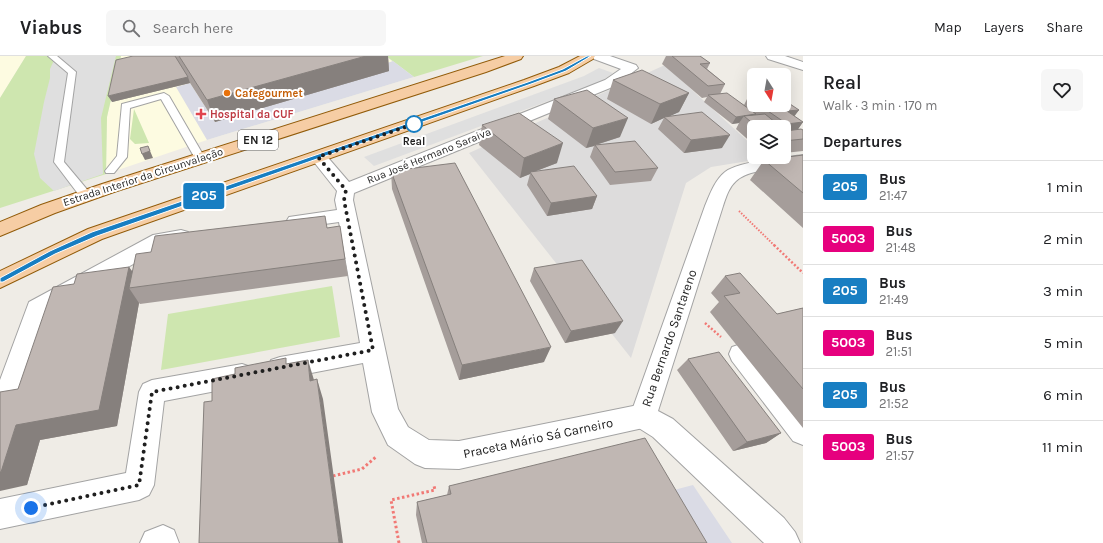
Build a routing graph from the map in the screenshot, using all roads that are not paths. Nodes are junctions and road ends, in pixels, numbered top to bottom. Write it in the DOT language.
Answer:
graph roads {
  1 [pos="52,56"];
  2 [pos="517,56"];
  3 [pos="589,56"];
  4 [pos="598,56"];
  5 [pos="772,56"];
  6 [pos="803,66"];
  7 [pos="318,157"];
  8 [pos="200,158"];
  9 [pos="803,160"];
  10 [pos="110,171"];
  11 [pos="346,190"];
  12 [pos="86,196"];
  13 [pos="347,215"];
  14 [pos="277,225"];
  15 [pos="0,229"];
  16 [pos="199,235"];
  17 [pos="142,250"];
  18 [pos="0,280"];
  19 [pos="64,293"];
  20 [pos="373,350"];
  21 [pos="741,354"];
  22 [pos="0,392"];
  23 [pos="643,416"];
  24 [pos="803,432"];
  25 [pos="0,514"];
  26 [pos="156,543"];
  27 [pos="163,543"];
  28 [pos="784,543"];
  1 -- 12 [label="lane"];
  2 -- 8 [label="main road, Estrada Interior da Circunvalação / EN 12"];
  3 -- 7 [label="main road, EN 12"];
  4 -- 11 [label="street, Rua José Hermano Saraiva"];
  5 -- 6 [label="street"];
  7 -- 11 [label="street"];
  7 -- 18 [label="main road, EN 12"];
  8 -- 10 [label="lane"];
  8 -- 12 [label="main road, Estrada Interior da Circunvalação / EN 12"];
  9 -- 23 [label="street, Rua Bernardo Santareno"];
  11 -- 13 [label="street"];
  12 -- 15 [label="main road, Estrada Interior da Circunvalação / EN 12"];
  13 -- 14 [label="street"];
  13 -- 20 [label="street"];
  16 -- 17 [label="street"];
  17 -- 19 [label="street"];
  17 -- 19 [label="street"];
  19 -- 22 [label="street"];
  20 -- 23 [label="street, Praceta Mário Sá Carneiro"];
  20 -- 25 [label="street"];
  21 -- 24 [label="street"];
  23 -- 28 [label="street, Rua Bernardo Santareno"];
  26 -- 27 [label="street"];
}
